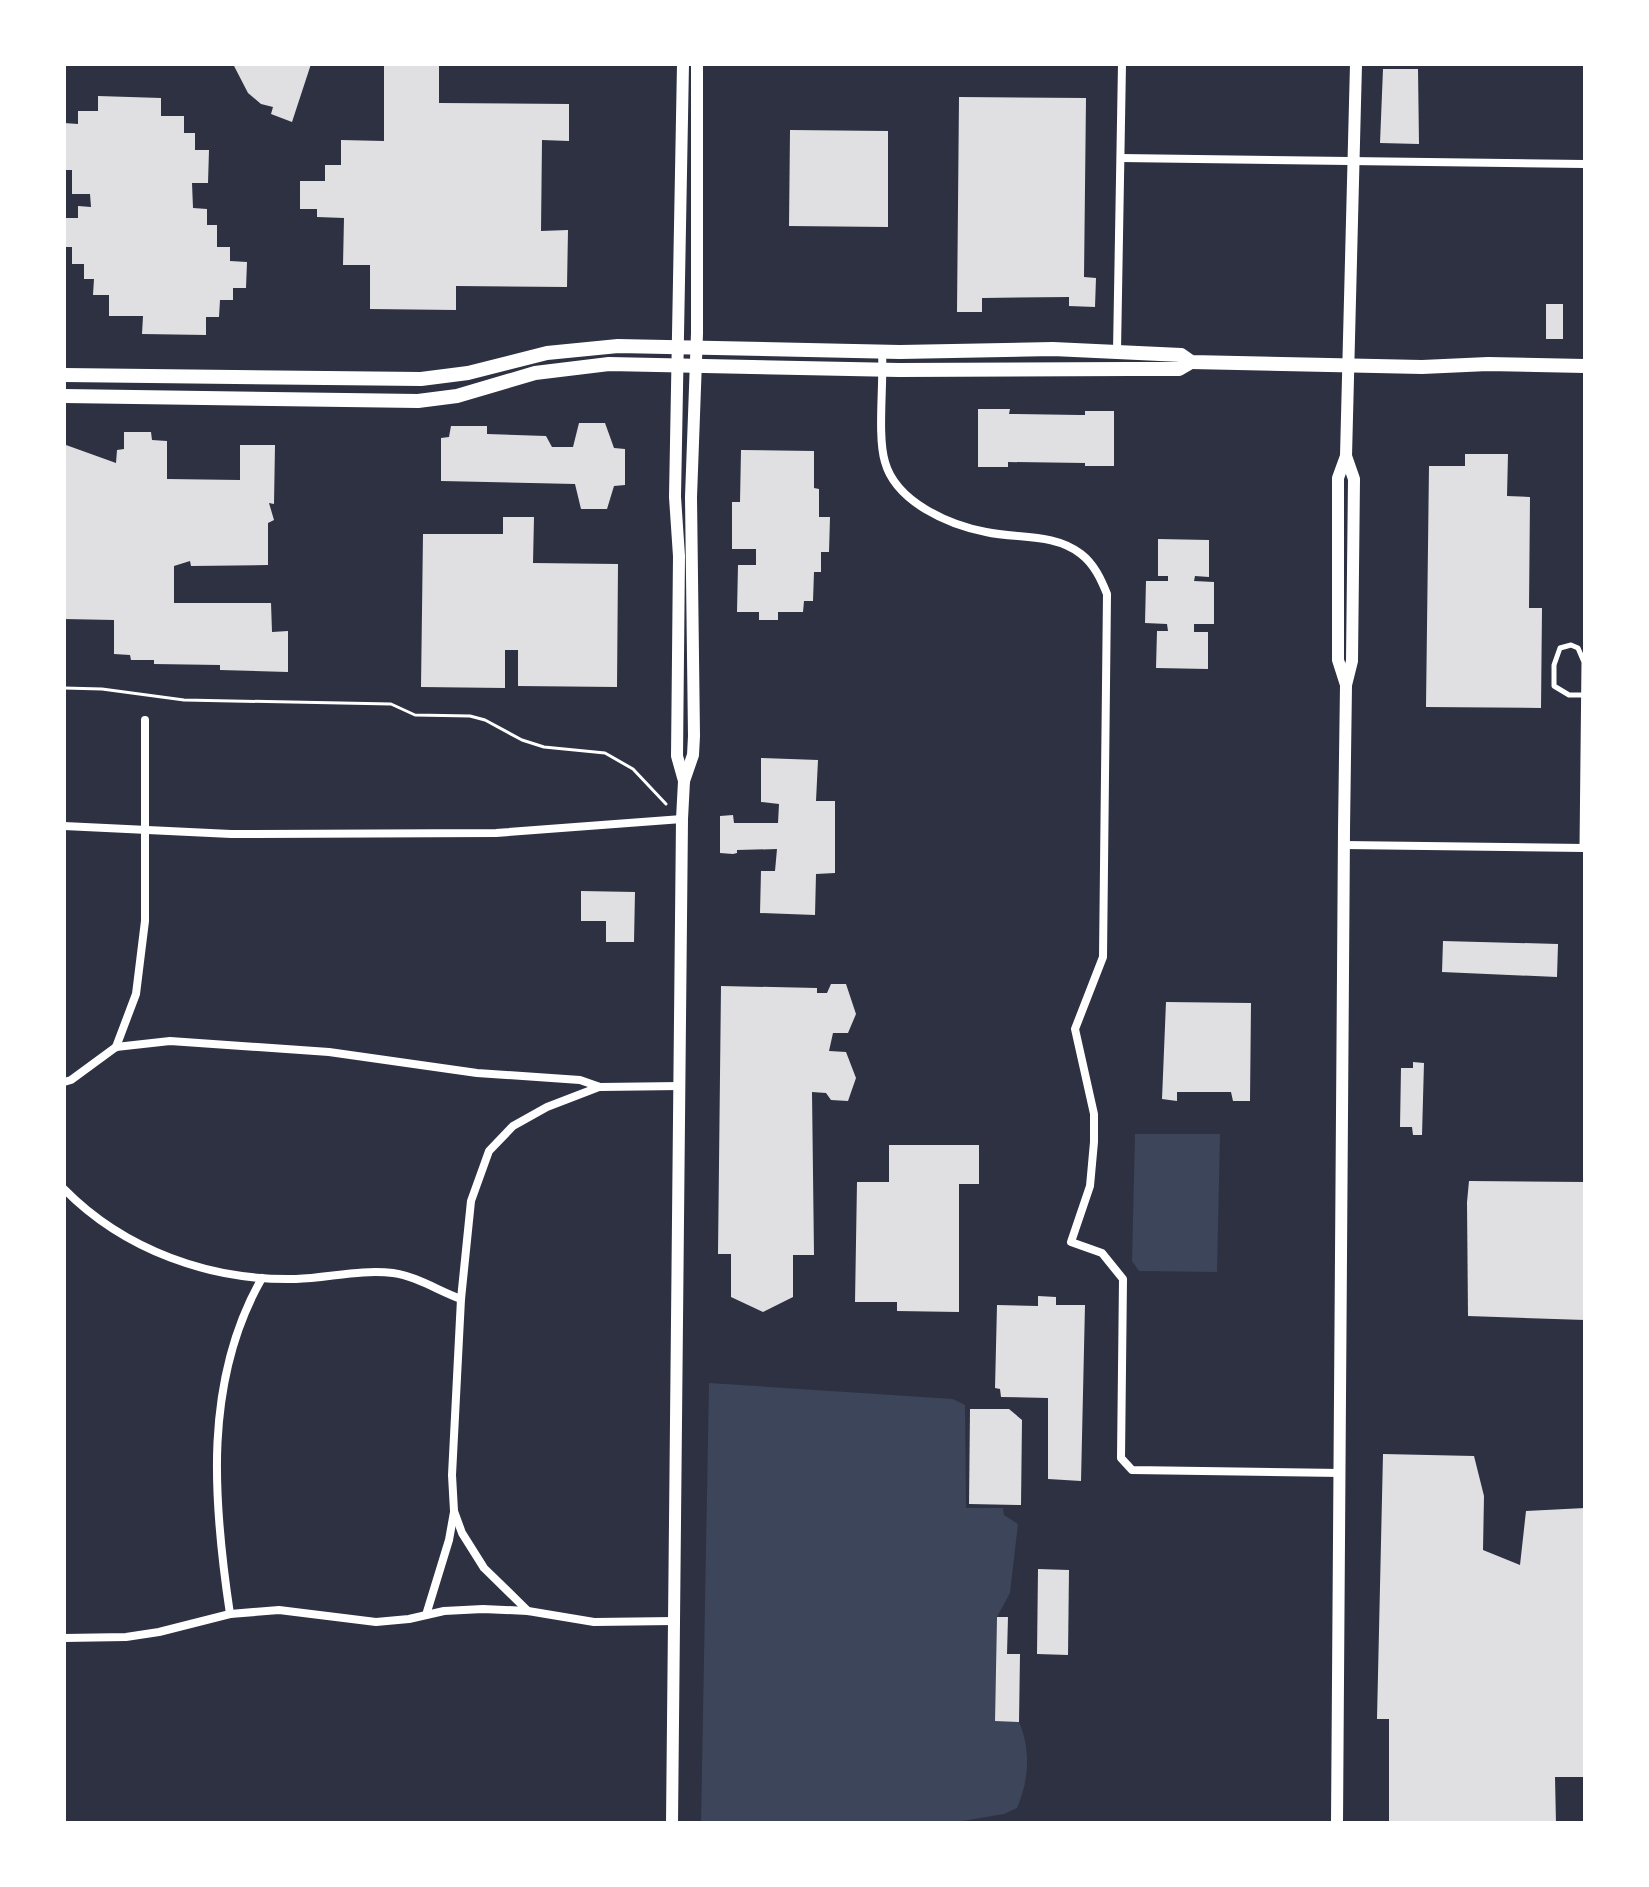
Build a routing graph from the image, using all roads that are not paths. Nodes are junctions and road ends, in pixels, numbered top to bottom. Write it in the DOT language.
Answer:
graph roads {
  1 [pos="683,64"];
  2 [pos="697,64"];
  3 [pos="1122,64"];
  4 [pos="1356,64"];
  5 [pos="1121,158"];
  6 [pos="1353,161"];
  7 [pos="1585,164"];
  8 [pos="677,347"];
  9 [pos="696,349"];
  10 [pos="1117,351"];
  11 [pos="882,352"];
  12 [pos="1191,362"];
  13 [pos="670,365"];
  14 [pos="695,365"];
  15 [pos="1347,366"];
  16 [pos="1585,366"];
  17 [pos="883,370"];
  18 [pos="64,375"];
  19 [pos="64,396"];
  20 [pos="1584,695"];
  21 [pos="145,720"];
  22 [pos="684,781"];
  23 [pos="682,819"];
  24 [pos="64,826"];
  25 [pos="144,832"];
  26 [pos="1344,845"];
  27 [pos="1583,848"];
  28 [pos="116,1047"];
  29 [pos="67,1081"];
  30 [pos="680,1086"];
  31 [pos="600,1087"];
  32 [pos="64,1090"];
  33 [pos="64,1189"];
  34 [pos="262,1278"];
  35 [pos="461,1299"];
  36 [pos="1341,1473"];
  37 [pos="454,1511"];
  38 [pos="528,1611"];
  39 [pos="230,1614"];
  40 [pos="426,1615"];
  41 [pos="674,1621"];
  42 [pos="64,1638"];
  43 [pos="672,1823"];
  44 [pos="1337,1823"];
  1 -- 8 [label="street"];
  2 -- 9 [label="street"];
  3 -- 5 [label="street"];
  4 -- 6 [label="street"];
  5 -- 6 [label="street"];
  5 -- 10 [label="street"];
  6 -- 7 [label="street"];
  6 -- 15 [label="street"];
  8 -- 9 [label="main road"];
  8 -- 13 [label="street"];
  8 -- 18 [label="main road"];
  9 -- 11 [label="main road"];
  9 -- 14 [label="street"];
  10 -- 11 [label="main road"];
  10 -- 12 [label="main road"];
  11 -- 17 [label="street"];
  12 -- 15 [label="main road"];
  12 -- 17 [label="main road"];
  13 -- 14 [label="main road"];
  13 -- 19 [label="main road"];
  13 -- 22 [label="street"];
  14 -- 17 [label="main road"];
  14 -- 22 [label="street"];
  15 -- 16 [label="main road"];
  15 -- 26 [label="street"];
  17 -- 36 [label="street"];
  20 -- 20 [label="lane"];
  20 -- 27 [label="lane"];
  21 -- 25 [label="street"];
  22 -- 23 [label="street"];
  23 -- 25 [label="street"];
  23 -- 30 [label="street"];
  24 -- 25 [label="street"];
  25 -- 28 [label="street"];
  26 -- 27 [label="street"];
  26 -- 36 [label="street"];
  28 -- 29 [label="street"];
  28 -- 31 [label="street"];
  29 -- 32 [label="street"];
  30 -- 31 [label="street"];
  30 -- 41 [label="street"];
  31 -- 35 [label="street"];
  33 -- 34 [label="street"];
  34 -- 35 [label="street"];
  34 -- 39 [label="street"];
  35 -- 37 [label="street"];
  36 -- 44 [label="street"];
  37 -- 38 [label="street"];
  37 -- 40 [label="street"];
  38 -- 40 [label="street"];
  38 -- 41 [label="street"];
  39 -- 40 [label="street"];
  39 -- 42 [label="street"];
  41 -- 43 [label="street"];
}
